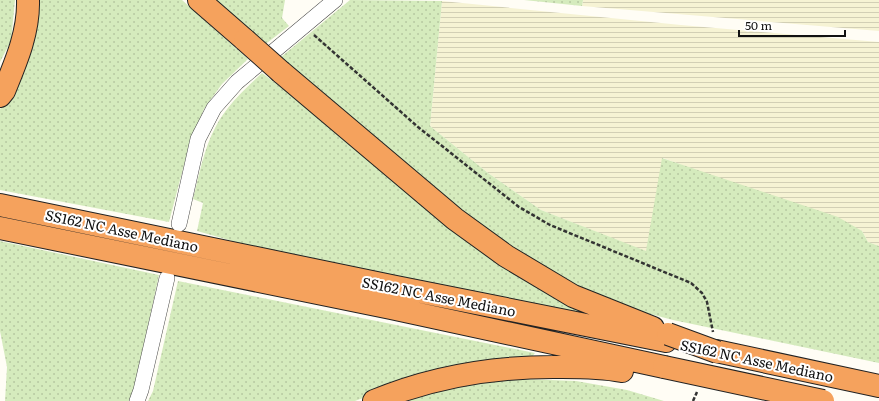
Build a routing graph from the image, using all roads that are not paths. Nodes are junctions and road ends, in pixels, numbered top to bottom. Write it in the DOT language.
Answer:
graph roads {
  1 [pos="28,0"];
  2 [pos="199,0"];
  3 [pos="335,0"];
  4 [pos="0,96"];
  5 [pos="0,205"];
  6 [pos="179,224"];
  7 [pos="0,228"];
  8 [pos="167,278"];
  9 [pos="667,337"];
  10 [pos="662,373"];
  11 [pos="879,386"];
  12 [pos="137,401"];
  13 [pos="374,401"];
  14 [pos="770,401"];
  15 [pos="824,401"];
  1 -- 4 [label="highway"];
  2 -- 9 [label="highway, bridge"];
  3 -- 6 [label="street"];
  5 -- 9 [label="highway, SS162 NC Asse Mediano"];
  7 -- 10 [label="highway, SS162 NC Asse Mediano"];
  8 -- 12 [label="street"];
  9 -- 11 [label="highway, SS162 NC Asse Mediano, bridge"];
  10 -- 13 [label="highway"];
  10 -- 14 [label="highway"];
  10 -- 15 [label="highway, SS162 NC Asse Mediano, bridge"];
}
